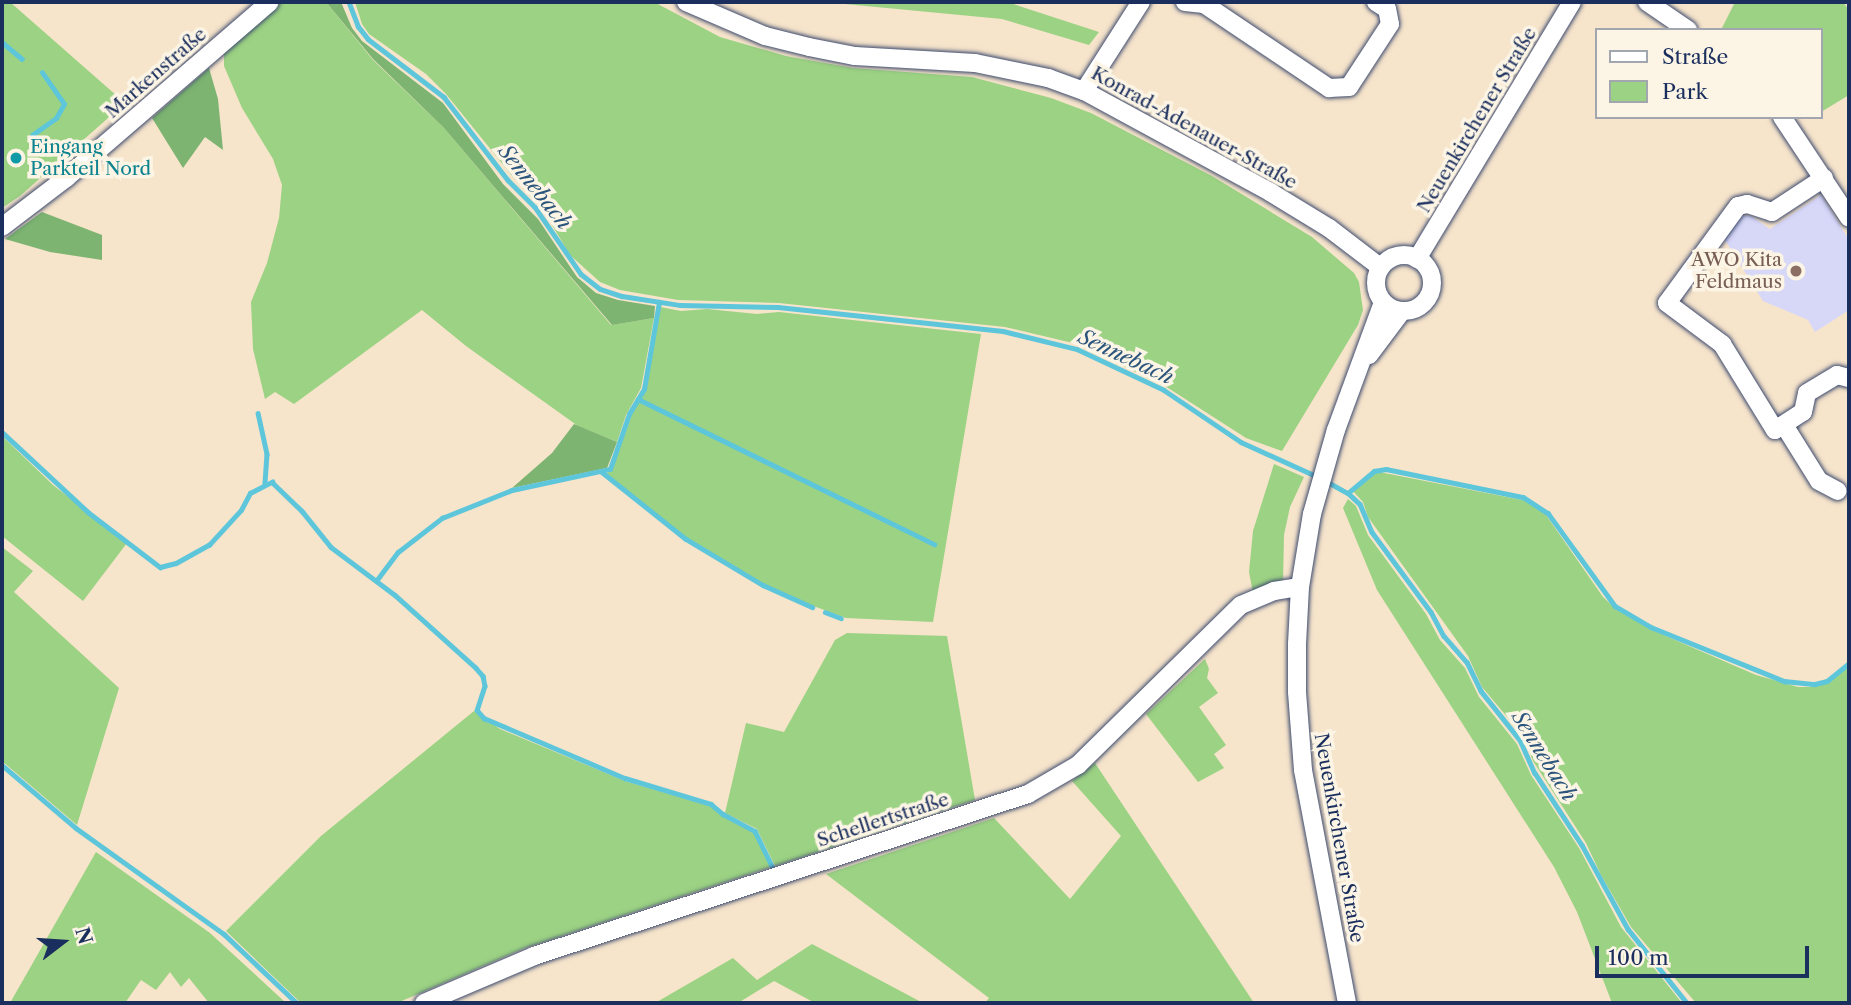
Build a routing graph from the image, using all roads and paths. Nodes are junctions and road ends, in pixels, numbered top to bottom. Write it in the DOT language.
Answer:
graph roads {
  1 [pos="270,2"];
  2 [pos="687,2"];
  3 [pos="1141,2"];
  4 [pos="1185,2"];
  5 [pos="1376,2"];
  6 [pos="1572,2"];
  7 [pos="1647,2"];
  8 [pos="1205,3"];
  9 [pos="1685,28"];
  10 [pos="1084,91"];
  11 [pos="1783,119"];
  12 [pos="1824,178"];
  13 [pos="1849,218"];
  14 [pos="2,227"];
  15 [pos="1417,259"];
  16 [pos="1380,267"];
  17 [pos="1383,302"];
  18 [pos="1402,311"];
  19 [pos="1849,378"];
  20 [pos="1349,392"];
  21 [pos="1784,425"];
  22 [pos="1838,491"];
  23 [pos="1300,587"];
  24 [pos="424,1003"];
  25 [pos="1347,1003"];
  1 -- 14 [label="street, Markenstraße"];
  2 -- 10 [label="street, Konrad-Adenauer-Straße"];
  3 -- 10 [label="street"];
  4 -- 8 [label="street"];
  5 -- 8 [label="street"];
  6 -- 15 [label="street, Neuenkirchener Straße"];
  7 -- 9 [label="street"];
  10 -- 16 [label="street, Konrad-Adenauer-Straße"];
  11 -- 12 [label="street"];
  12 -- 13 [label="street"];
  12 -- 21 [label="street"];
  15 -- 16 [label="street"];
  15 -- 18 [label="street"];
  16 -- 17 [label="street"];
  17 -- 18 [label="street"];
  17 -- 20 [label="street, Neuenkirchener Straße"];
  18 -- 20 [label="street, Neuenkirchener Straße"];
  19 -- 21 [label="street"];
  20 -- 23 [label="street, Neuenkirchener Straße"];
  21 -- 22 [label="street"];
  23 -- 24 [label="street, Schellertstraße"];
  23 -- 25 [label="street, Neuenkirchener Straße"];
}
